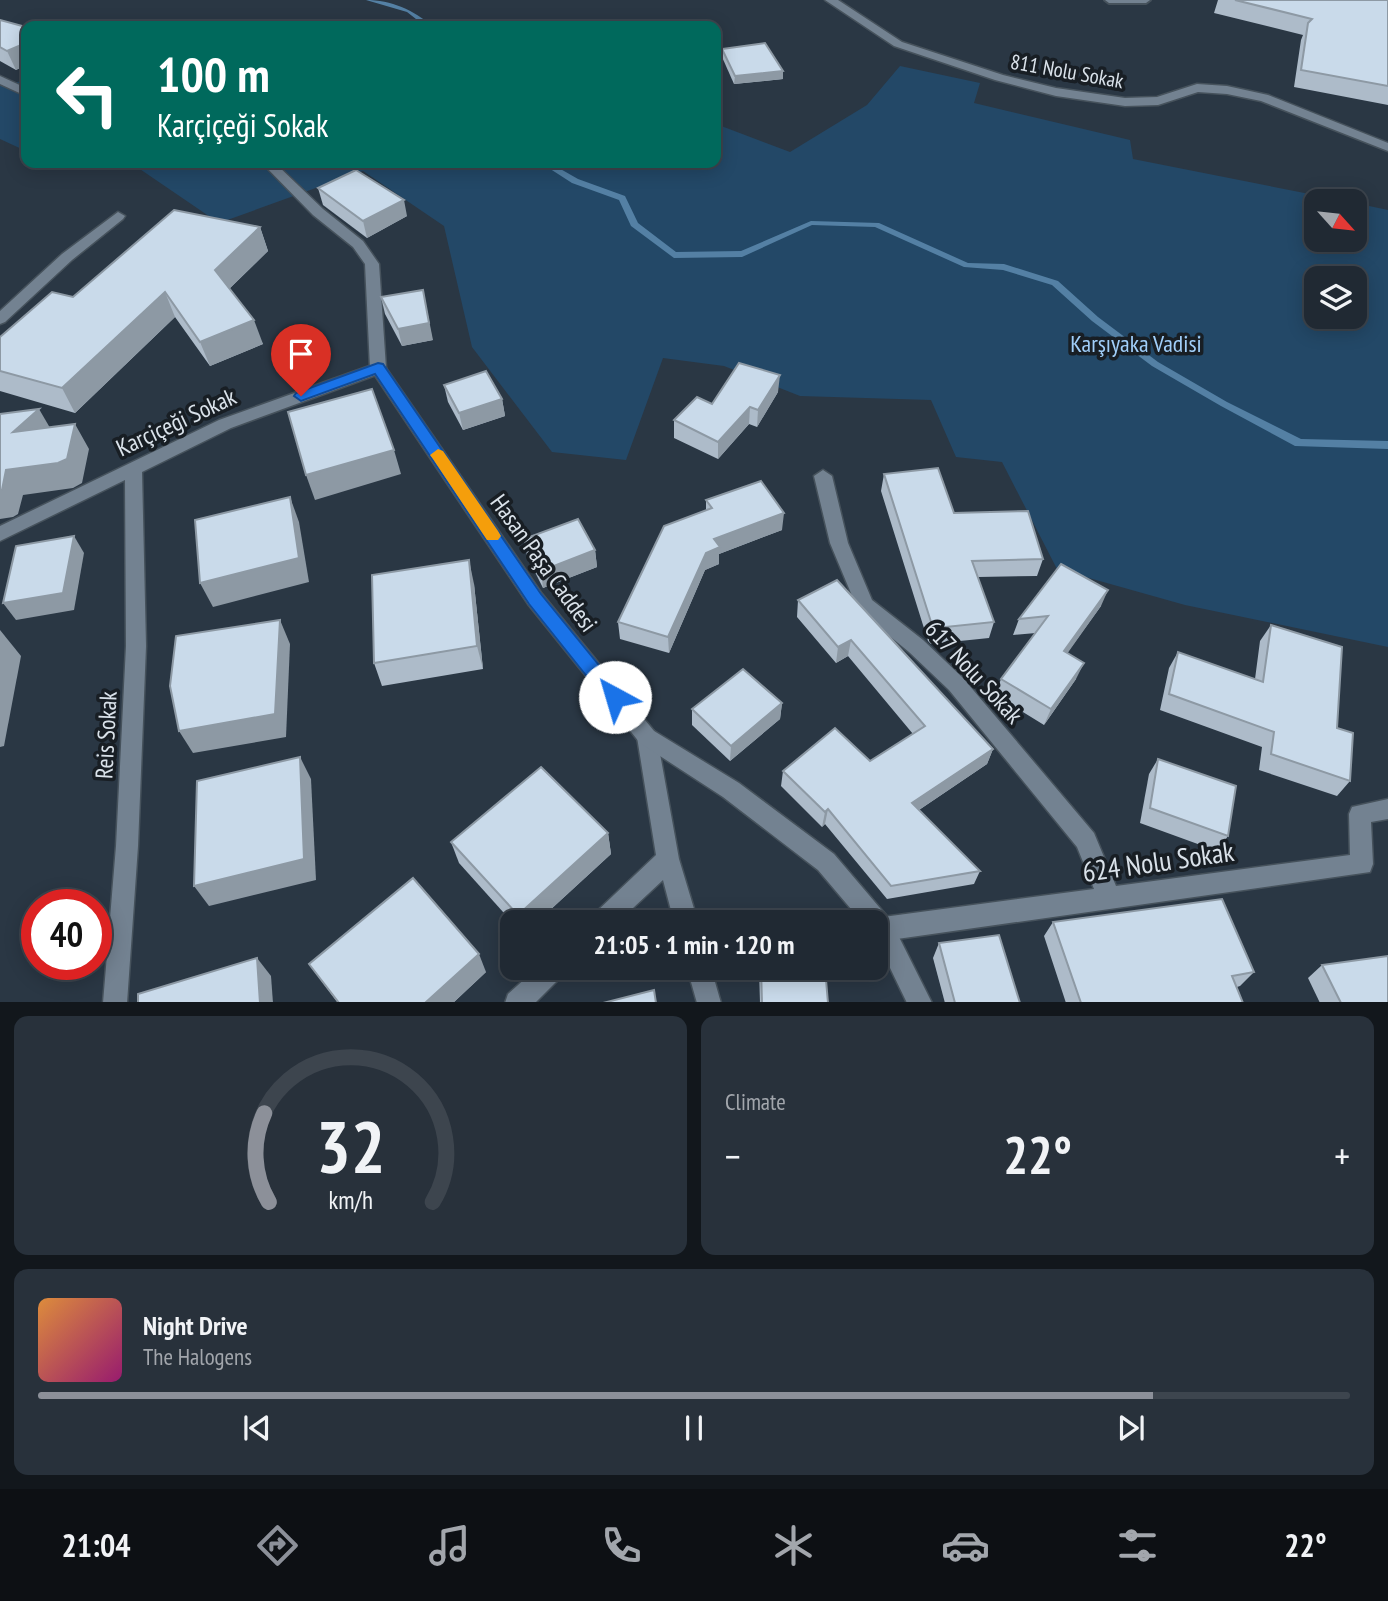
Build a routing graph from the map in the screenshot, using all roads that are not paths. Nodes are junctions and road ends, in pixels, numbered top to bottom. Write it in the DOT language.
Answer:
graph roads {
  1 [pos="830,0"];
  2 [pos="1109,0"];
  3 [pos="1146,0"];
  4 [pos="0,79"];
  5 [pos="21,90"];
  6 [pos="1388,148"];
  7 [pos="273,168"];
  8 [pos="118,216"];
  9 [pos="0,319"];
  10 [pos="378,368"];
  11 [pos="133,469"];
  12 [pos="823,476"];
  13 [pos="0,534"];
  14 [pos="647,737"];
  15 [pos="1388,809"];
  16 [pos="668,859"];
  17 [pos="1109,898"];
  18 [pos="615,910"];
  19 [pos="683,910"];
  20 [pos="867,910"];
  21 [pos="888,928"];
  22 [pos="888,939"];
  23 [pos="541,980"];
  24 [pos="702,980"];
  25 [pos="115,1002"];
  26 [pos="518,1002"];
  27 [pos="709,1002"];
  28 [pos="919,1002"];
  1 -- 6 [label="street, 811 Nolu Sokak"];
  2 -- 3 [label="lane"];
  4 -- 5 [label="street"];
  7 -- 10 [label="street"];
  8 -- 9 [label="street"];
  10 -- 11 [label="street, Karçiçeği Sokak"];
  10 -- 14 [label="street, Hasan Paşa Caddesi"];
  11 -- 13 [label="street, Karçiçeği Sokak"];
  11 -- 25 [label="street, Reis Sokak"];
  12 -- 17 [label="street, 617 Nolu Sokak"];
  14 -- 16 [label="street"];
  14 -- 20 [label="street, Hasan Paşa Caddesi"];
  15 -- 17 [label="street, 624 Nolu Sokak"];
  16 -- 18 [label="street"];
  16 -- 19 [label="street"];
  17 -- 21 [label="street, 624 Nolu Sokak"];
  22 -- 28 [label="street, Hasan Paşa Caddesi"];
  23 -- 26 [label="street"];
  24 -- 27 [label="street"];
}
